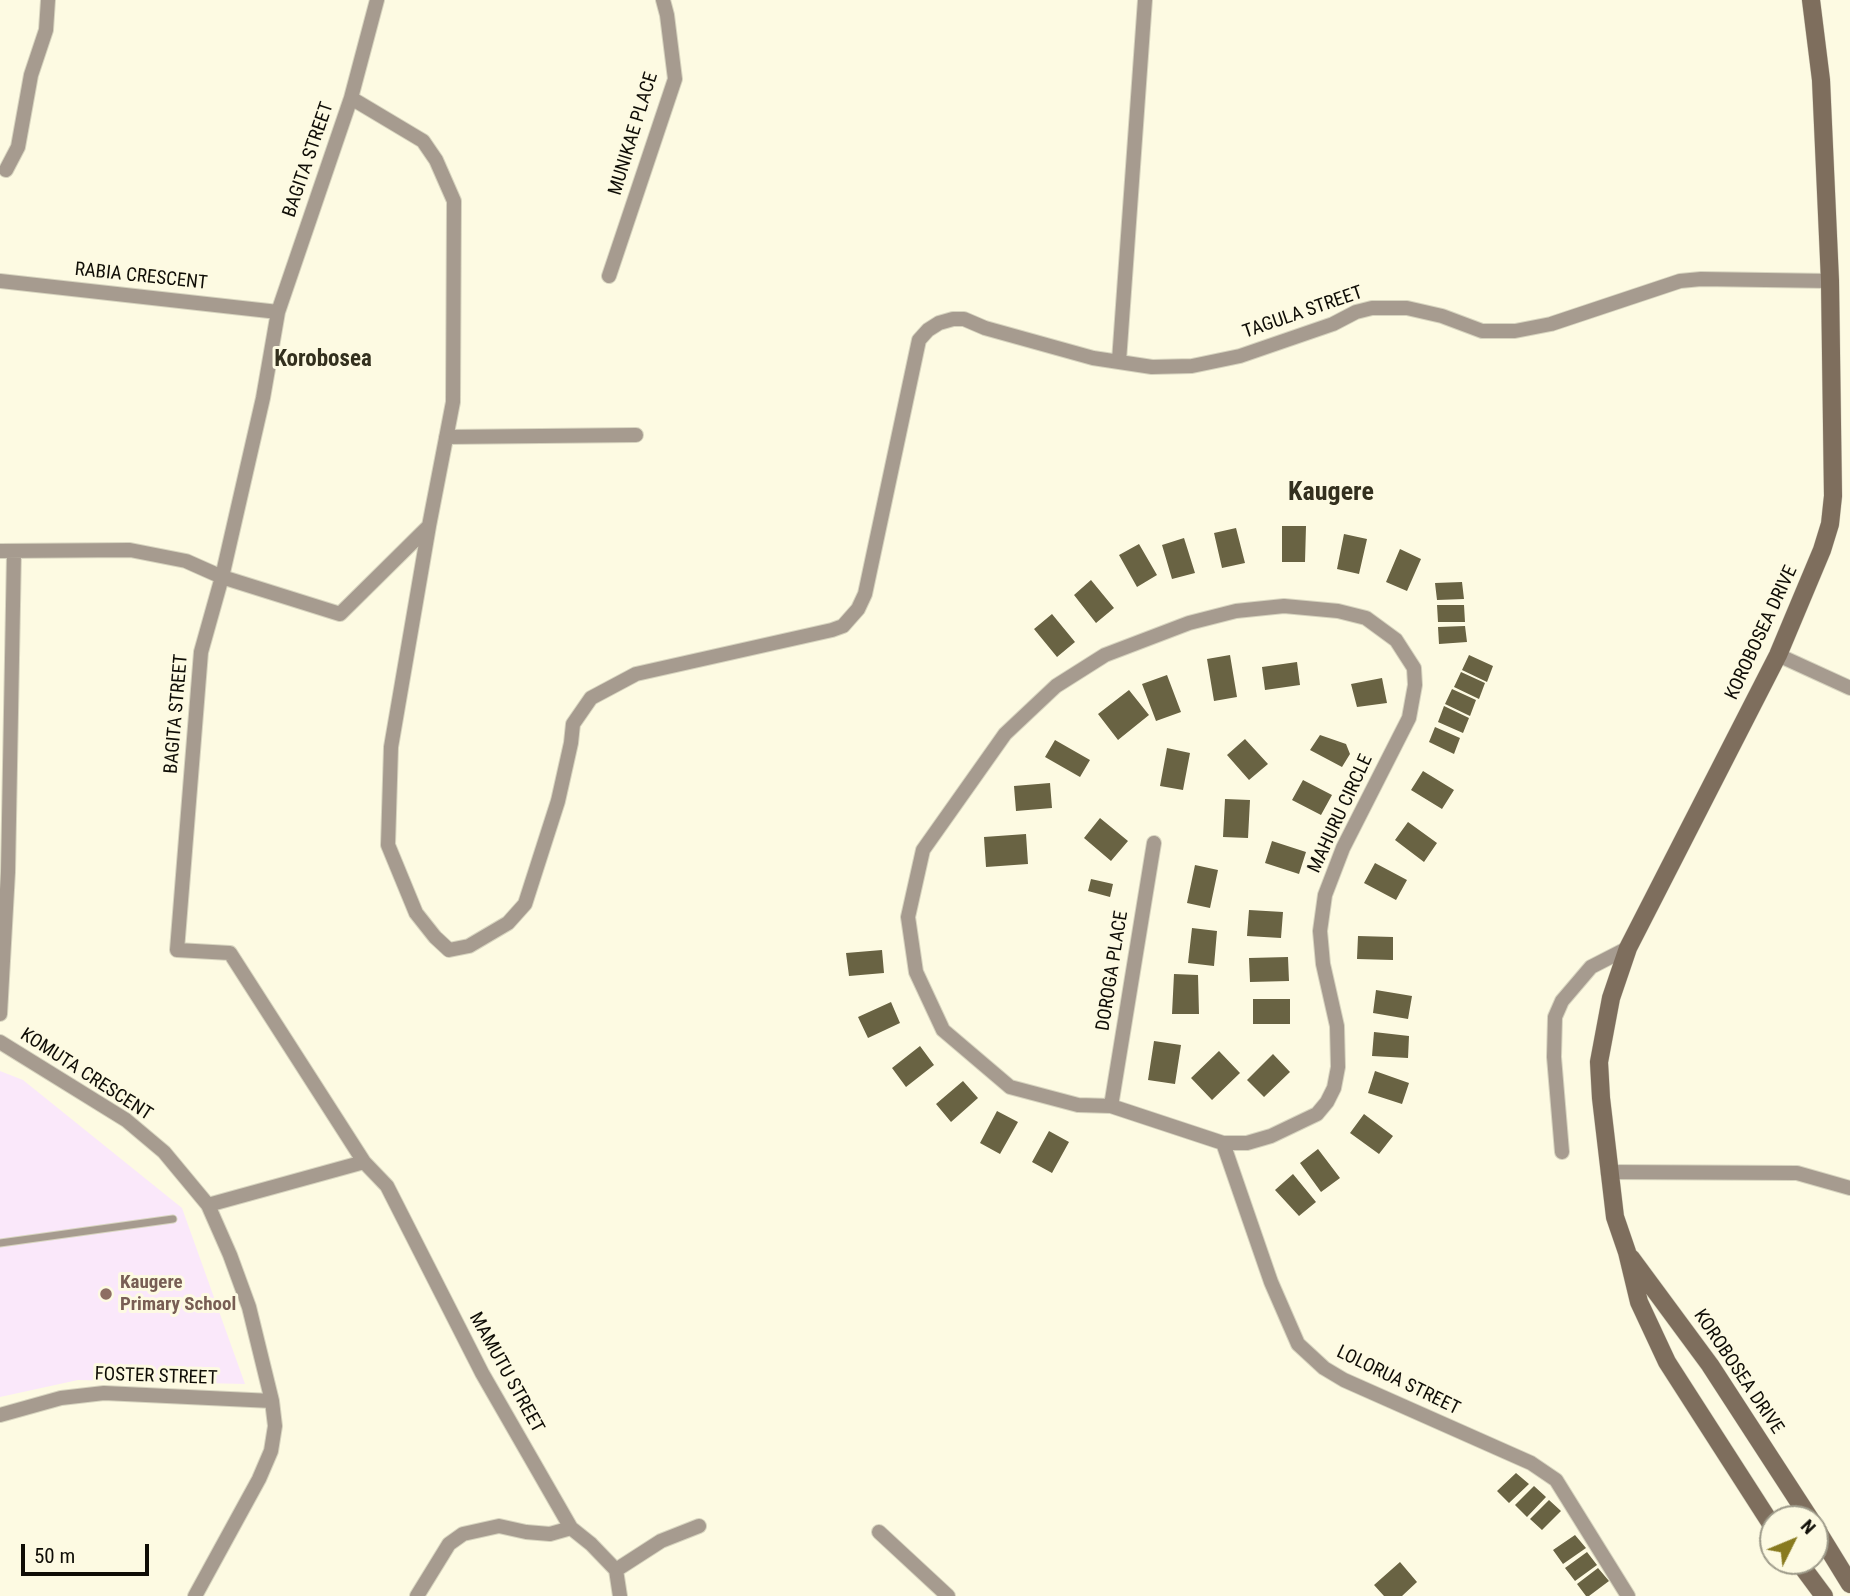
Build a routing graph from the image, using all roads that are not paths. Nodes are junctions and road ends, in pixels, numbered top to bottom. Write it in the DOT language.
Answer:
graph roads {
  1 [pos="48,0"];
  2 [pos="377,0"];
  3 [pos="663,0"];
  4 [pos="1145,0"];
  5 [pos="1811,0"];
  6 [pos="351,98"];
  7 [pos="6,170"];
  8 [pos="609,276"];
  9 [pos="0,281"];
  10 [pos="1830,281"];
  11 [pos="278,312"];
  12 [pos="1119,361"];
  13 [pos="636,435"];
  14 [pos="446,437"];
  15 [pos="429,526"];
  16 [pos="7,551"];
  17 [pos="222,577"];
  18 [pos="1778,655"];
  19 [pos="1850,688"];
  20 [pos="1154,843"];
  21 [pos="4,872"];
  22 [pos="1628,948"];
  23 [pos="0,1014"];
  24 [pos="0,1042"];
  25 [pos="1111,1106"];
  26 [pos="1223,1143"];
  27 [pos="1562,1152"];
  28 [pos="364,1162"];
  29 [pos="1608,1172"];
  30 [pos="1849,1191"];
  31 [pos="208,1205"];
  32 [pos="173,1219"];
  33 [pos="0,1243"];
  34 [pos="1627,1252"];
  35 [pos="272,1401"];
  36 [pos="0,1415"];
  37 [pos="1759,1505"];
  38 [pos="1801,1505"];
  39 [pos="699,1526"];
  40 [pos="571,1528"];
  41 [pos="878,1532"];
  42 [pos="1829,1550"];
  43 [pos="616,1570"];
  44 [pos="1808,1575"];
  45 [pos="1850,1584"];
  46 [pos="195,1596"];
  47 [pos="417,1596"];
  48 [pos="620,1596"];
  49 [pos="948,1596"];
  50 [pos="1628,1596"];
  51 [pos="1824,1596"];
  1 -- 7 [label="street"];
  2 -- 6 [label="street, BAGITA STREET"];
  3 -- 8 [label="street, MUNIKAE PLACE"];
  4 -- 12 [label="street"];
  5 -- 10 [label="main road, KOROBOSEA DRIVE"];
  6 -- 11 [label="street, BAGITA STREET"];
  6 -- 14 [label="street"];
  9 -- 11 [label="street, RABIA CRESCENT"];
  10 -- 12 [label="street, TAGULA STREET"];
  10 -- 18 [label="main road, KOROBOSEA DRIVE"];
  11 -- 17 [label="street, BAGITA STREET"];
  12 -- 15 [label="street, TAGULA STREET"];
  13 -- 14 [label="street"];
  14 -- 15 [label="street"];
  15 -- 17 [label="street"];
  16 -- 17 [label="street"];
  16 -- 21 [label="street"];
  17 -- 28 [label="street, BAGITA STREET"];
  18 -- 19 [label="street"];
  18 -- 22 [label="main road, KOROBOSEA DRIVE"];
  20 -- 25 [label="street, DOROGA PLACE"];
  21 -- 23 [label="street"];
  22 -- 27 [label="street"];
  22 -- 29 [label="main road, KOROBOSEA DRIVE"];
  24 -- 31 [label="street, KOMUTA CRESCENT"];
  25 -- 26 [label="street, MAHURU CIRCLE"];
  25 -- 26 [label="street, MAHURU CIRCLE"];
  26 -- 50 [label="street, LOLORUA STREET"];
  28 -- 31 [label="street"];
  28 -- 40 [label="street, MAMUTU STREET"];
  29 -- 30 [label="street"];
  29 -- 34 [label="main road, KOROBOSEA DRIVE"];
  31 -- 35 [label="street, KOMUTA CRESCENT"];
  32 -- 33 [label="lane"];
  34 -- 37 [label="main road, KOROBOSEA DRIVE"];
  34 -- 38 [label="main road, KOROBOSEA DRIVE"];
  35 -- 36 [label="street, FOSTER STREET"];
  35 -- 46 [label="street, KOMUTA CRESCENT"];
  39 -- 43 [label="street"];
  40 -- 43 [label="street, MAMUTU STREET"];
  40 -- 47 [label="street"];
  41 -- 49 [label="street"];
  42 -- 45 [label="main road"];
  43 -- 48 [label="street"];
  44 -- 51 [label="main road"];
}
